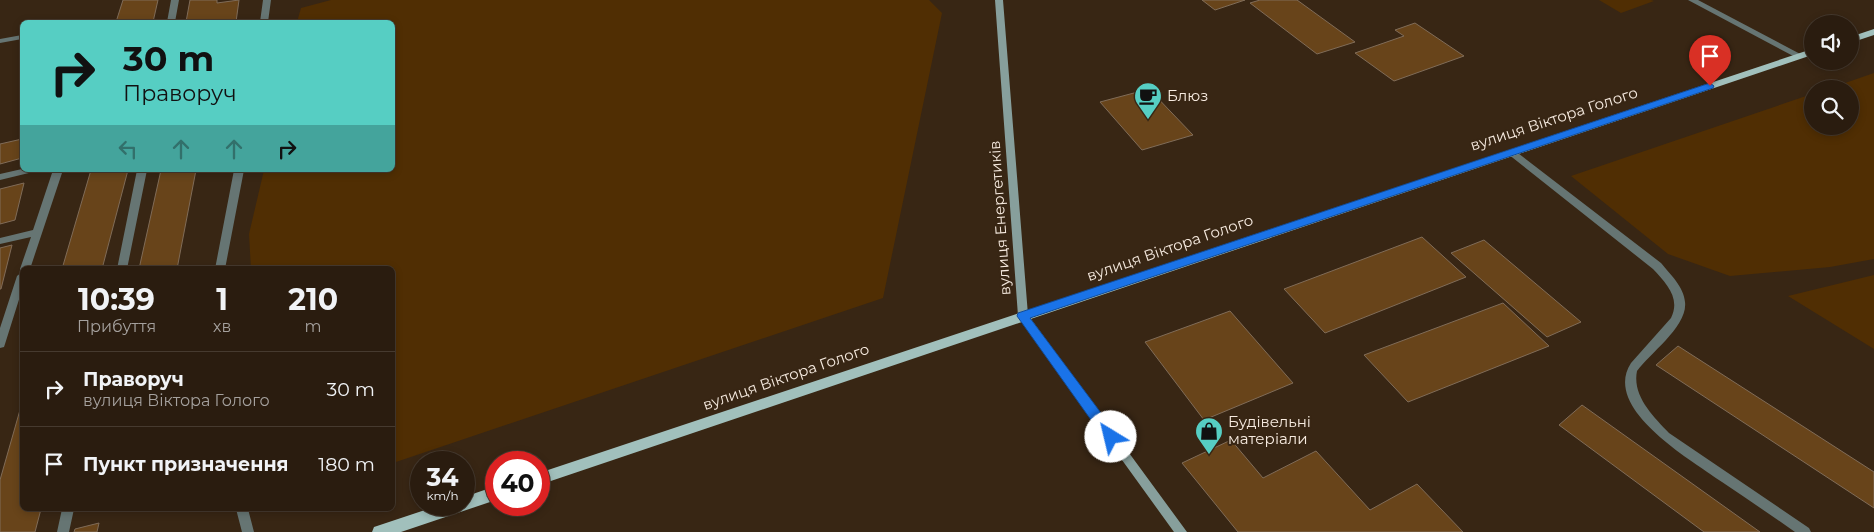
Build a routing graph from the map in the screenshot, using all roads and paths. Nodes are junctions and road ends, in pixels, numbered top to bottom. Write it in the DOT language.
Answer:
graph roads {
  1 [pos="175,0"];
  2 [pos="267,0"];
  3 [pos="999,0"];
  4 [pos="1692,0"];
  5 [pos="171,20"];
  6 [pos="264,20"];
  7 [pos="1874,32"];
  8 [pos="20,37"];
  9 [pos="1859,37"];
  10 [pos="0,42"];
  11 [pos="1804,53"];
  12 [pos="1804,55"];
  13 [pos="1511,152"];
  14 [pos="21,172"];
  15 [pos="57,172"];
  16 [pos="142,172"];
  17 [pos="239,172"];
  18 [pos="0,177"];
  19 [pos="37,232"];
  20 [pos="0,241"];
  21 [pos="26,266"];
  22 [pos="123,266"];
  23 [pos="221,266"];
  24 [pos="20,282"];
  25 [pos="12,307"];
  26 [pos="0,310"];
  27 [pos="1022,316"];
  28 [pos="0,344"];
  29 [pos="550,475"];
  30 [pos="68,511"];
  31 [pos="243,511"];
  32 [pos="427,516"];
  33 [pos="63,532"];
  34 [pos="248,532"];
  35 [pos="380,532"];
  36 [pos="1180,532"];
  37 [pos="1805,532"];
  1 -- 5 [label="lane"];
  2 -- 6 [label="lane"];
  3 -- 27 [label="street, вулиця Енергетиків"];
  4 -- 11 [label="lane"];
  7 -- 9 [label="main road"];
  8 -- 10 [label="lane"];
  12 -- 13 [label="main road, вулиця Віктора Голого"];
  13 -- 27 [label="main road, вулиця Віктора Голого"];
  13 -- 37 [label="lane"];
  14 -- 18 [label="lane"];
  15 -- 19 [label="lane"];
  16 -- 22 [label="lane"];
  17 -- 23 [label="lane"];
  19 -- 20 [label="lane"];
  19 -- 21 [label="lane"];
  24 -- 25 [label="lane"];
  25 -- 26 [label="lane"];
  25 -- 28 [label="lane"];
  27 -- 29 [label="main road, вулиця Віктора Голого"];
  27 -- 36 [label="street"];
  30 -- 33 [label="lane"];
  31 -- 34 [label="lane"];
  32 -- 35 [label="main road"];
}
